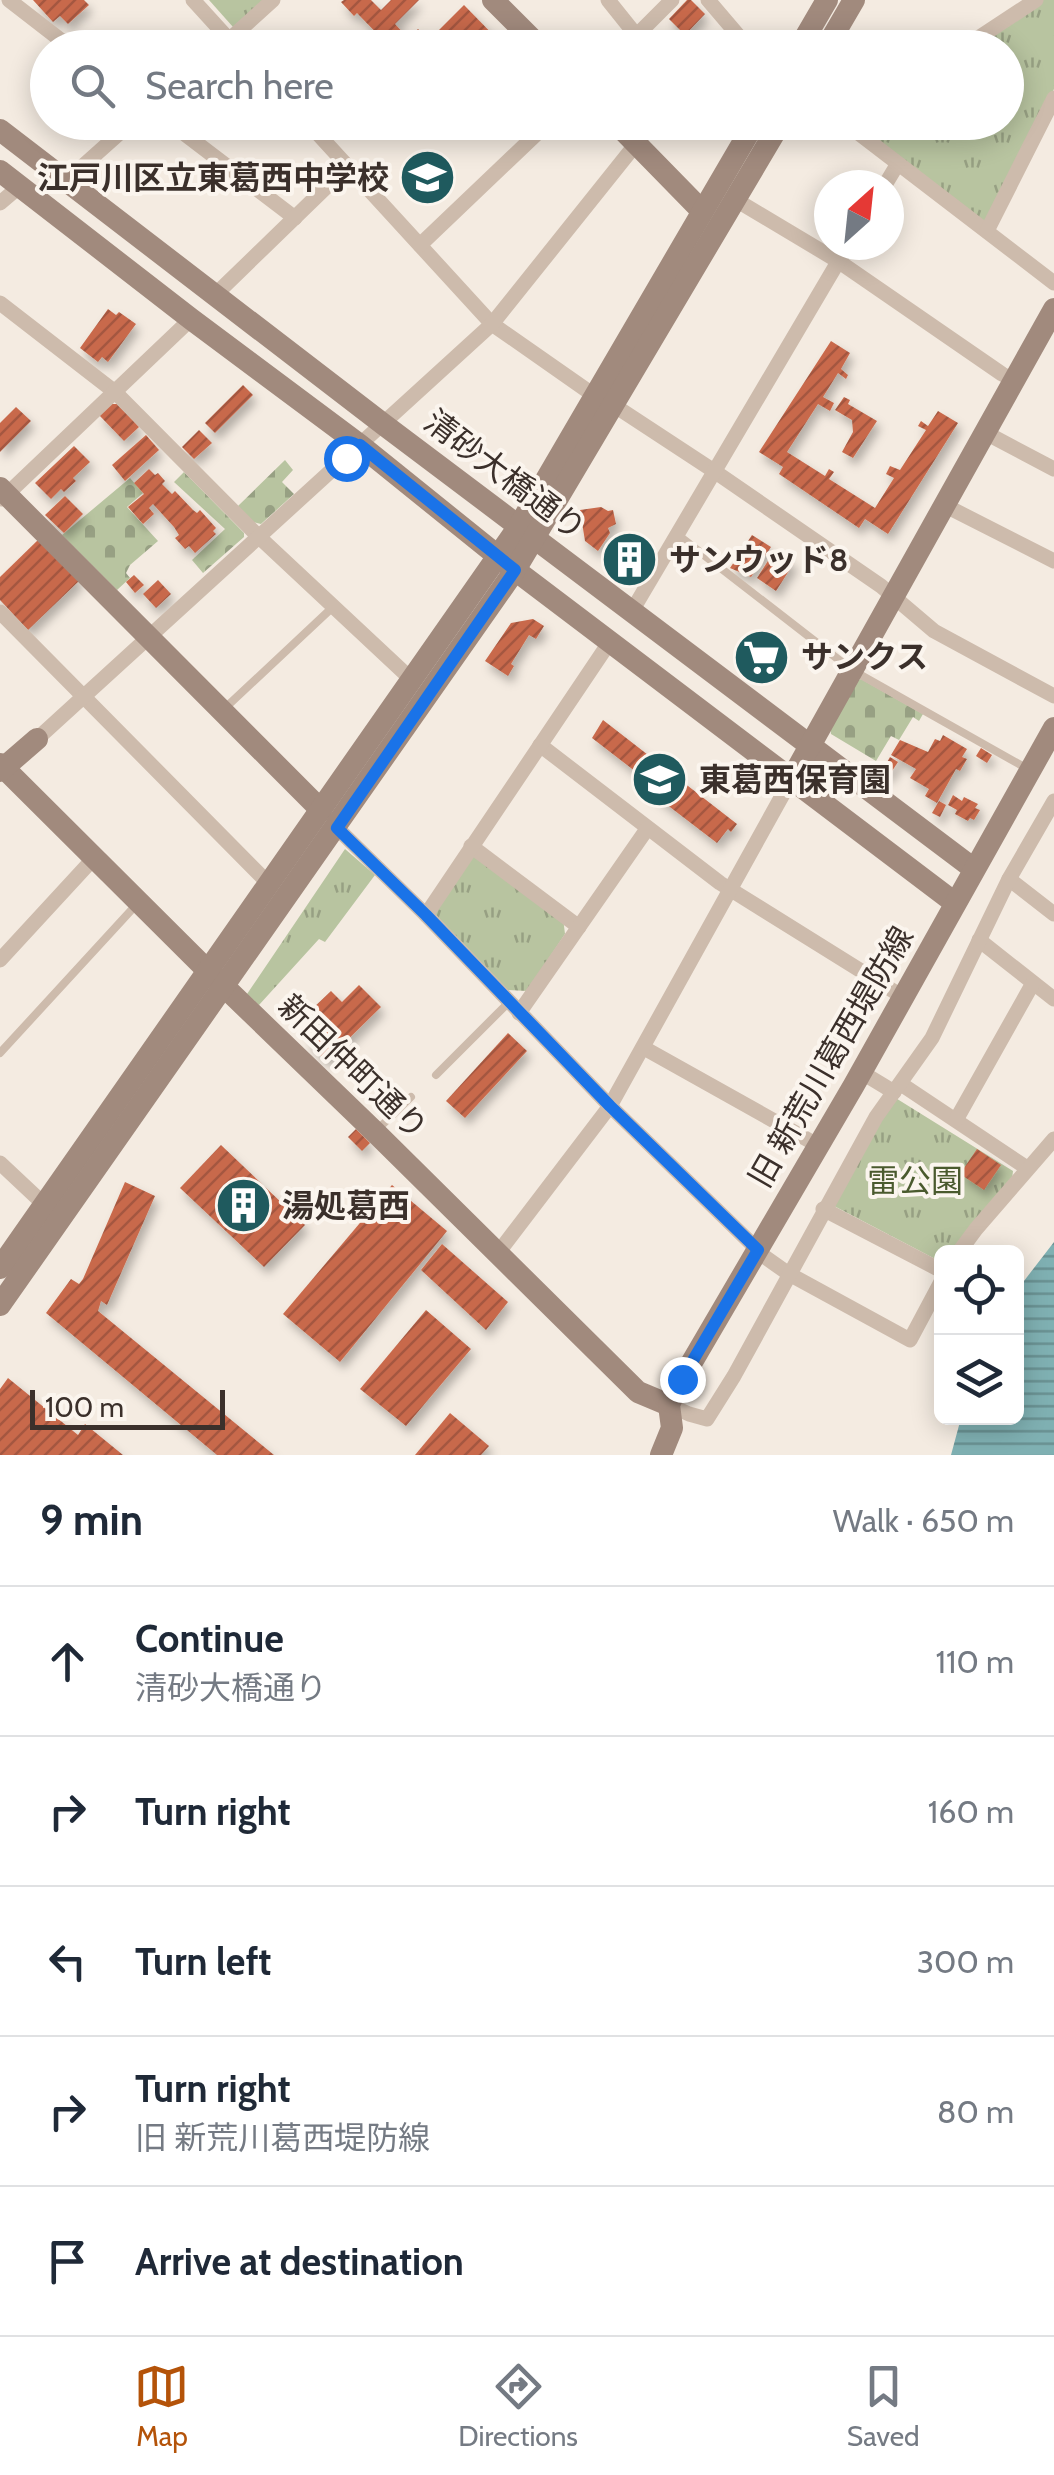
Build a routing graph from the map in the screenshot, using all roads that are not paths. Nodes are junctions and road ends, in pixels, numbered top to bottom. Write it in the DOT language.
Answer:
graph roads {
  1 [pos="9,0"];
  2 [pos="193,0"];
  3 [pos="273,0"];
  4 [pos="494,0"];
  5 [pos="608,0"];
  6 [pos="672,0"];
  7 [pos="708,0"];
  8 [pos="827,0"];
  9 [pos="854,0"];
  10 [pos="1036,0"];
  11 [pos="48,30"];
  12 [pos="217,30"];
  13 [pos="244,30"];
  14 [pos="523,30"];
  15 [pos="632,30"];
  16 [pos="641,30"];
  17 [pos="734,30"];
  18 [pos="810,30"];
  19 [pos="836,30"];
  20 [pos="990,30"];
  21 [pos="1054,98"];
  22 [pos="0,130"];
  23 [pos="112,140"];
  24 [pos="193,140"];
  25 [pos="324,140"];
  26 [pos="530,140"];
  27 [pos="632,140"];
  28 [pos="743,140"];
  29 [pos="771,140"];
  30 [pos="867,140"];
  31 [pos="636,144"];
  32 [pos="897,165"];
  33 [pos="348,166"];
  34 [pos="894,170"];
  35 [pos="0,171"];
  36 [pos="66,181"];
  37 [pos="20,186"];
  38 [pos="736,200"];
  39 [pos="0,203"];
  40 [pos="702,211"];
  41 [pos="294,218"];
  42 [pos="987,231"];
  43 [pos="420,245"];
  44 [pos="838,261"];
  45 [pos="1054,283"];
  46 [pos="215,295"];
  47 [pos="0,303"];
  48 [pos="1054,308"];
  49 [pos="191,319"];
  50 [pos="492,324"];
  51 [pos="1014,380"];
  52 [pos="116,392"];
  53 [pos="605,401"];
  54 [pos="383,424"];
  55 [pos="984,432"];
  56 [pos="360,445"];
  57 [pos="1054,469"];
  58 [pos="714,471"];
  59 [pos="2,495"];
  60 [pos="944,505"];
  61 [pos="528,532"];
  62 [pos="678,535"];
  63 [pos="258,538"];
  64 [pos="1054,562"];
  65 [pos="507,563"];
  66 [pos="892,597"];
  67 [pos="334,606"];
  68 [pos="632,611"];
  69 [pos="0,612"];
  70 [pos="149,637"];
  71 [pos="610,640"];
  72 [pos="852,670"];
  73 [pos="412,680"];
  74 [pos="1054,696"];
  75 [pos="83,697"];
  76 [pos="222,711"];
  77 [pos="1054,728"];
  78 [pos="37,740"];
  79 [pos="540,745"];
  80 [pos="810,747"];
  81 [pos="2,768"];
  82 [pos="1030,770"];
  83 [pos="792,778"];
  84 [pos="1054,802"];
  85 [pos="329,819"];
  86 [pos="647,830"];
  87 [pos="471,846"];
  88 [pos="94,858"];
  89 [pos="974,869"];
  90 [pos="1009,880"];
  91 [pos="269,884"];
  92 [pos="730,890"];
  93 [pos="138,902"];
  94 [pos="955,903"];
  95 [pos="1054,914"];
  96 [pos="426,915"];
  97 [pos="579,927"];
  98 [pos="979,940"];
  99 [pos="0,960"];
  100 [pos="216,979"];
  101 [pos="1033,983"];
  102 [pos="903,997"];
  103 [pos="1054,999"];
  104 [pos="514,1008"];
  105 [pos="0,1035"];
  106 [pos="9,1044"];
  107 [pos="644,1048"];
  108 [pos="0,1053"];
  109 [pos="861,1072"];
  110 [pos="436,1074"];
  111 [pos="898,1088"];
  112 [pos="411,1097"];
  113 [pos="610,1106"];
  114 [pos="956,1120"];
  115 [pos="375,1132"];
  116 [pos="1054,1139"];
  117 [pos="818,1146"];
  118 [pos="0,1163"];
  119 [pos="1027,1168"];
  120 [pos="823,1209"];
  121 [pos="52,1212"];
  122 [pos="964,1245"];
  123 [pos="758,1250"];
  124 [pos="498,1253"];
  125 [pos="934,1267"];
  126 [pos="0,1268"];
  127 [pos="789,1274"];
  128 [pos="934,1295"];
  129 [pos="0,1305"];
  130 [pos="669,1405"];
  131 [pos="662,1455"];
  1 -- 11 [label="street"];
  2 -- 12 [label="street"];
  3 -- 13 [label="street"];
  4 -- 14 [label="street"];
  5 -- 15 [label="street"];
  6 -- 16 [label="street"];
  7 -- 17 [label="street"];
  8 -- 18 [label="street"];
  9 -- 19 [label="street"];
  10 -- 20 [label="street"];
  21 -- 42 [label="street"];
  22 -- 36 [label="street, 清砂大橋通り"];
  23 -- 36 [label="street"];
  24 -- 41 [label="street"];
  25 -- 33 [label="street"];
  26 -- 43 [label="street"];
  27 -- 31 [label="street"];
  28 -- 40 [label="street"];
  29 -- 38 [label="street"];
  30 -- 32 [label="street"];
  31 -- 40 [label="street"];
  31 -- 50 [label="street"];
  32 -- 34 [label="street"];
  32 -- 42 [label="street"];
  33 -- 41 [label="street"];
  33 -- 43 [label="street"];
  35 -- 37 [label="street, 清砂大橋通り"];
  36 -- 46 [label="street, 清砂大橋通り"];
  37 -- 39 [label="street"];
  37 -- 49 [label="street, 清砂大橋通り"];
  38 -- 44 [label="street"];
  38 -- 53 [label="street"];
  40 -- 53 [label="street"];
  41 -- 46 [label="street"];
  42 -- 45 [label="street"];
  43 -- 50 [label="street"];
  44 -- 51 [label="street"];
  44 -- 58 [label="street"];
  46 -- 54 [label="street, 清砂大橋通り"];
  47 -- 52 [label="street"];
  48 -- 51 [label="street"];
  49 -- 52 [label="street"];
  49 -- 56 [label="street, 清砂大橋通り"];
  50 -- 53 [label="street"];
  50 -- 54 [label="street"];
  51 -- 55 [label="street"];
  52 -- 59 [label="street"];
  52 -- 63 [label="street"];
  53 -- 58 [label="street"];
  53 -- 61 [label="street"];
  54 -- 56 [label="street"];
  54 -- 61 [label="street, 清砂大橋通り"];
  55 -- 57 [label="street"];
  55 -- 60 [label="street"];
  56 -- 63 [label="street"];
  56 -- 65 [label="street, 清砂大橋通り"];
  58 -- 62 [label="street"];
  58 -- 66 [label="street"];
  59 -- 70 [label="street"];
  60 -- 64 [label="street"];
  60 -- 66 [label="street"];
  61 -- 65 [label="street"];
  61 -- 68 [label="street, 清砂大橋通り"];
  62 -- 68 [label="street"];
  62 -- 72 [label="lane"];
  63 -- 67 [label="street"];
  63 -- 70 [label="street"];
  65 -- 71 [label="street, 清砂大橋通り"];
  65 -- 73 [label="street"];
  65 -- 85 [label="street"];
  66 -- 72 [label="street"];
  66 -- 74 [label="street"];
  67 -- 73 [label="street"];
  67 -- 76 [label="lane"];
  68 -- 80 [label="street, 清砂大橋通り"];
  69 -- 75 [label="street"];
  70 -- 75 [label="street"];
  70 -- 76 [label="street"];
  71 -- 79 [label="street"];
  71 -- 83 [label="street, 清砂大橋通り"];
  72 -- 80 [label="street"];
  72 -- 82 [label="lane"];
  73 -- 85 [label="street"];
  75 -- 78 [label="street"];
  75 -- 91 [label="street"];
  76 -- 85 [label="street"];
  77 -- 82 [label="street, 旧 新荒川葛西堤防線"];
  78 -- 81 [label="street"];
  79 -- 86 [label="street"];
  79 -- 87 [label="street"];
  80 -- 83 [label="street"];
  80 -- 89 [label="street, 清砂大橋通り"];
  81 -- 88 [label="street, 新田仲町通り"];
  82 -- 89 [label="street, 旧 新荒川葛西堤防線"];
  83 -- 92 [label="street"];
  83 -- 94 [label="street, 清砂大橋通り"];
  84 -- 90 [label="street"];
  85 -- 91 [label="street"];
  85 -- 96 [label="street"];
  85 -- 100 [label="street"];
  86 -- 92 [label="street"];
  86 -- 97 [label="street"];
  87 -- 96 [label="street"];
  87 -- 97 [label="street"];
  88 -- 93 [label="street, 新田仲町通り"];
  88 -- 99 [label="street"];
  89 -- 94 [label="street, 旧 新荒川葛西堤防線"];
  90 -- 95 [label="street"];
  90 -- 98 [label="street"];
  91 -- 100 [label="street"];
  92 -- 102 [label="street"];
  92 -- 107 [label="street"];
  93 -- 100 [label="street, 新田仲町通り"];
  93 -- 106 [label="lane"];
  94 -- 102 [label="street, 旧 新荒川葛西堤防線"];
  96 -- 104 [label="street"];
  97 -- 104 [label="street"];
  98 -- 101 [label="street"];
  98 -- 111 [label="street"];
  100 -- 115 [label="street, 新田仲町通り"];
  100 -- 121 [label="street"];
  101 -- 103 [label="street"];
  101 -- 114 [label="street"];
  102 -- 109 [label="street, 旧 新荒川葛西堤防線"];
  104 -- 110 [label="lane"];
  104 -- 113 [label="street"];
  105 -- 106 [label="lane"];
  106 -- 108 [label="lane"];
  107 -- 113 [label="street"];
  107 -- 117 [label="street"];
  109 -- 111 [label="street"];
  109 -- 117 [label="street, 旧 新荒川葛西堤防線"];
  111 -- 114 [label="street"];
  111 -- 120 [label="street"];
  112 -- 115 [label="lane"];
  113 -- 123 [label="street"];
  113 -- 124 [label="street"];
  114 -- 119 [label="street"];
  115 -- 124 [label="street, 新田仲町通り"];
  116 -- 119 [label="street"];
  117 -- 123 [label="street, 旧 新荒川葛西堤防線"];
  118 -- 121 [label="street"];
  119 -- 122 [label="street"];
  120 -- 125 [label="street"];
  120 -- 127 [label="street"];
  121 -- 126 [label="street"];
  121 -- 129 [label="street"];
  123 -- 127 [label="street"];
  123 -- 130 [label="street, 旧 新荒川葛西堤防線"];
  124 -- 130 [label="street, 新田仲町通り"];
  127 -- 128 [label="street"];
  127 -- 130 [label="street"];
  130 -- 131 [label="street, 旧 新荒川葛西堤防線"];
}
